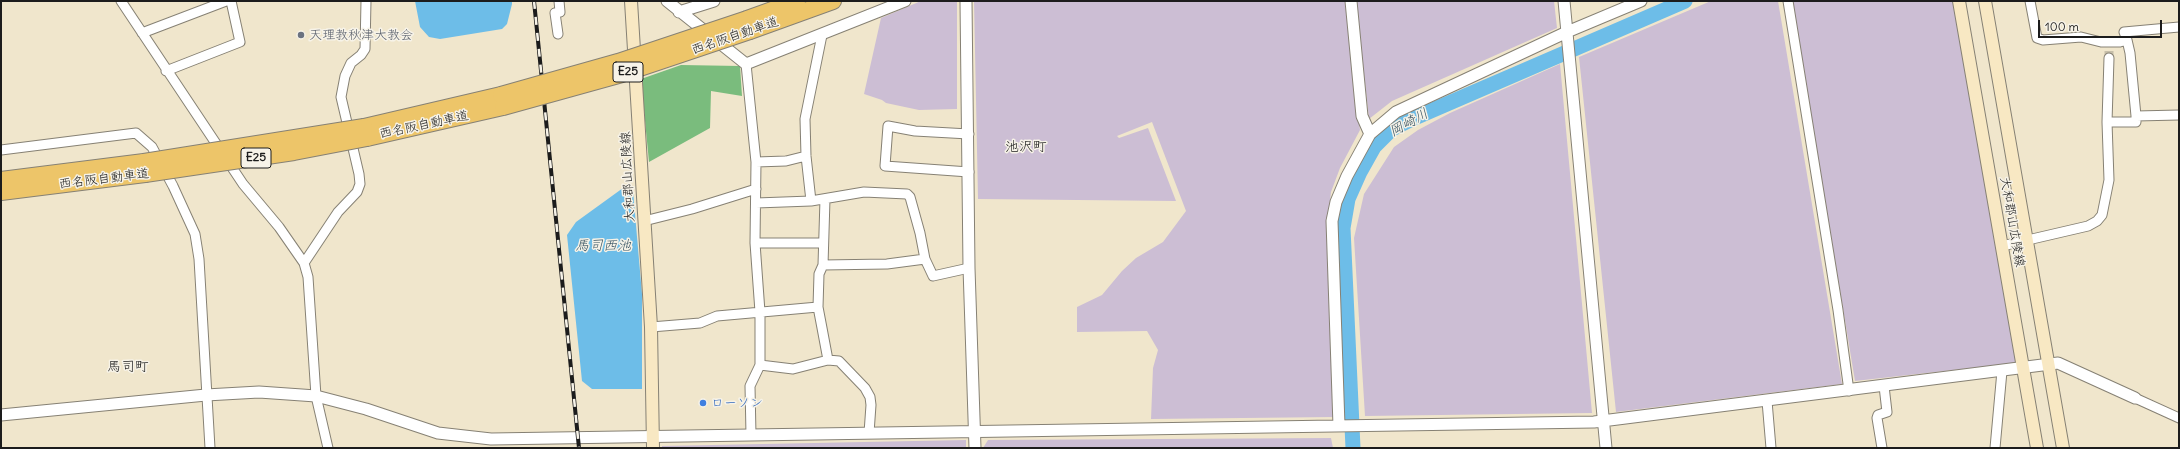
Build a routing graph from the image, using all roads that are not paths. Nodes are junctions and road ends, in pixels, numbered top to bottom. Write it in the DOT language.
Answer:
graph roads {
  1 [pos="121,1"];
  2 [pos="226,1"];
  3 [pos="231,1"];
  4 [pos="366,1"];
  5 [pos="559,1"];
  6 [pos="631,1"];
  7 [pos="667,1"];
  8 [pos="714,1"];
  9 [pos="797,1"];
  10 [pos="833,1"];
  11 [pos="905,1"];
  12 [pos="966,1"];
  13 [pos="1351,1"];
  14 [pos="1564,1"];
  15 [pos="1641,1"];
  16 [pos="1788,1"];
  17 [pos="1960,1"];
  18 [pos="1985,1"];
  19 [pos="2030,1"];
  20 [pos="679,12"];
  21 [pos="748,25"];
  22 [pos="2179,27"];
  23 [pos="142,33"];
  24 [pos="558,34"];
  25 [pos="822,35"];
  26 [pos="1567,35"];
  27 [pos="2127,40"];
  28 [pos="2109,50"];
  29 [pos="746,64"];
  30 [pos="166,70"];
  31 [pos="2179,114"];
  32 [pos="2136,116"];
  33 [pos="2107,122"];
  34 [pos="969,134"];
  35 [pos="1370,134"];
  36 [pos="1,150"];
  37 [pos="806,156"];
  38 [pos="756,162"];
  39 [pos="105,167"];
  40 [pos="144,168"];
  41 [pos="969,172"];
  42 [pos="1,175"];
  43 [pos="1,180"];
  44 [pos="756,189"];
  45 [pos="1,192"];
  46 [pos="825,199"];
  47 [pos="811,202"];
  48 [pos="756,203"];
  49 [pos="644,221"];
  50 [pos="2026,241"];
  51 [pos="755,242"];
  52 [pos="823,243"];
  53 [pos="2002,246"];
  54 [pos="925,259"];
  55 [pos="304,263"];
  56 [pos="823,265"];
  57 [pos="969,268"];
  58 [pos="818,307"];
  59 [pos="760,312"];
  60 [pos="651,327"];
  61 [pos="828,360"];
  62 [pos="2048,364"];
  63 [pos="760,365"];
  64 [pos="2023,368"];
  65 [pos="2002,371"];
  66 [pos="1884,386"];
  67 [pos="1849,391"];
  68 [pos="206,395"];
  69 [pos="316,396"];
  70 [pos="2135,398"];
  71 [pos="1767,401"];
  72 [pos="1,415"];
  73 [pos="2179,418"];
  74 [pos="1604,421"];
  75 [pos="1342,426"];
  76 [pos="974,430"];
  77 [pos="869,433"];
  78 [pos="751,435"];
  79 [pos="652,436"];
  80 [pos="210,448"];
  81 [pos="328,448"];
  82 [pos="654,448"];
  83 [pos="975,448"];
  84 [pos="1606,448"];
  85 [pos="1771,448"];
  86 [pos="1882,448"];
  87 [pos="1995,448"];
  88 [pos="2037,448"];
  89 [pos="2063,448"];
  1 -- 23 [label="street"];
  2 -- 23 [label="street"];
  3 -- 30 [label="street"];
  4 -- 55 [label="street"];
  5 -- 24 [label="street"];
  6 -- 49 [label="main road, 大和郡山広陵線"];
  7 -- 20 [label="street"];
  8 -- 20 [label="street"];
  9 -- 21 [label="highway, 西名阪自動車道 / E25"];
  10 -- 21 [label="highway, 西名阪自動車道 / E25"];
  11 -- 25 [label="street"];
  12 -- 34 [label="street"];
  13 -- 35 [label="street"];
  14 -- 26 [label="street"];
  15 -- 26 [label="street"];
  16 -- 67 [label="street"];
  17 -- 53 [label="main road, 大和郡山広陵線"];
  18 -- 50 [label="main road, 大和郡山広陵線"];
  19 -- 28 [label="street"];
  20 -- 29 [label="street"];
  21 -- 40 [label="highway, 西名阪自動車道 / E25, bridge"];
  22 -- 27 [label="street"];
  23 -- 30 [label="street"];
  25 -- 29 [label="street"];
  25 -- 37 [label="street"];
  26 -- 35 [label="street"];
  26 -- 74 [label="street"];
  27 -- 28 [label="street"];
  27 -- 32 [label="street"];
  28 -- 33 [label="street"];
  29 -- 38 [label="street"];
  30 -- 55 [label="street"];
  31 -- 32 [label="street"];
  32 -- 33 [label="street"];
  33 -- 50 [label="street"];
  34 -- 41 [label="street"];
  34 -- 41 [label="street"];
  35 -- 75 [label="street"];
  36 -- 68 [label="street"];
  37 -- 38 [label="street"];
  37 -- 47 [label="street"];
  38 -- 44 [label="street"];
  39 -- 40 [label="highway, 西名阪自動車道 / E25"];
  39 -- 42 [label="highway"];
  39 -- 43 [label="highway, 西名阪自動車道 / E25"];
  40 -- 45 [label="highway, 西名阪自動車道 / E25"];
  41 -- 57 [label="street"];
  44 -- 48 [label="street"];
  44 -- 49 [label="street"];
  46 -- 47 [label="street"];
  46 -- 52 [label="street"];
  46 -- 54 [label="street"];
  47 -- 48 [label="street"];
  48 -- 51 [label="street"];
  49 -- 60 [label="main road, 大和郡山広陵線"];
  50 -- 53 [label="street"];
  50 -- 62 [label="main road, 大和郡山広陵線"];
  51 -- 52 [label="street"];
  51 -- 59 [label="street"];
  52 -- 56 [label="street"];
  53 -- 64 [label="main road, 大和郡山広陵線"];
  54 -- 56 [label="street"];
  54 -- 57 [label="street"];
  55 -- 69 [label="street"];
  56 -- 58 [label="street"];
  57 -- 76 [label="street"];
  58 -- 59 [label="street"];
  58 -- 61 [label="street"];
  59 -- 60 [label="street"];
  59 -- 63 [label="street"];
  60 -- 79 [label="main road, 大和郡山広陵線"];
  61 -- 63 [label="street"];
  61 -- 77 [label="street"];
  62 -- 64 [label="street"];
  62 -- 70 [label="street"];
  62 -- 89 [label="main road, 大和郡山広陵線"];
  63 -- 78 [label="street"];
  64 -- 65 [label="street"];
  64 -- 88 [label="main road, 大和郡山広陵線"];
  65 -- 66 [label="street"];
  65 -- 87 [label="street"];
  66 -- 67 [label="street"];
  66 -- 86 [label="street"];
  67 -- 71 [label="street"];
  68 -- 69 [label="street"];
  68 -- 72 [label="street"];
  68 -- 80 [label="street"];
  69 -- 79 [label="street"];
  69 -- 81 [label="street"];
  70 -- 73 [label="street"];
  71 -- 74 [label="street"];
  71 -- 85 [label="street"];
  74 -- 75 [label="street"];
  74 -- 84 [label="street"];
  75 -- 76 [label="street"];
  76 -- 77 [label="street"];
  76 -- 83 [label="street"];
  77 -- 78 [label="street"];
  78 -- 79 [label="street"];
  79 -- 82 [label="main road, 大和郡山広陵線"];
}
